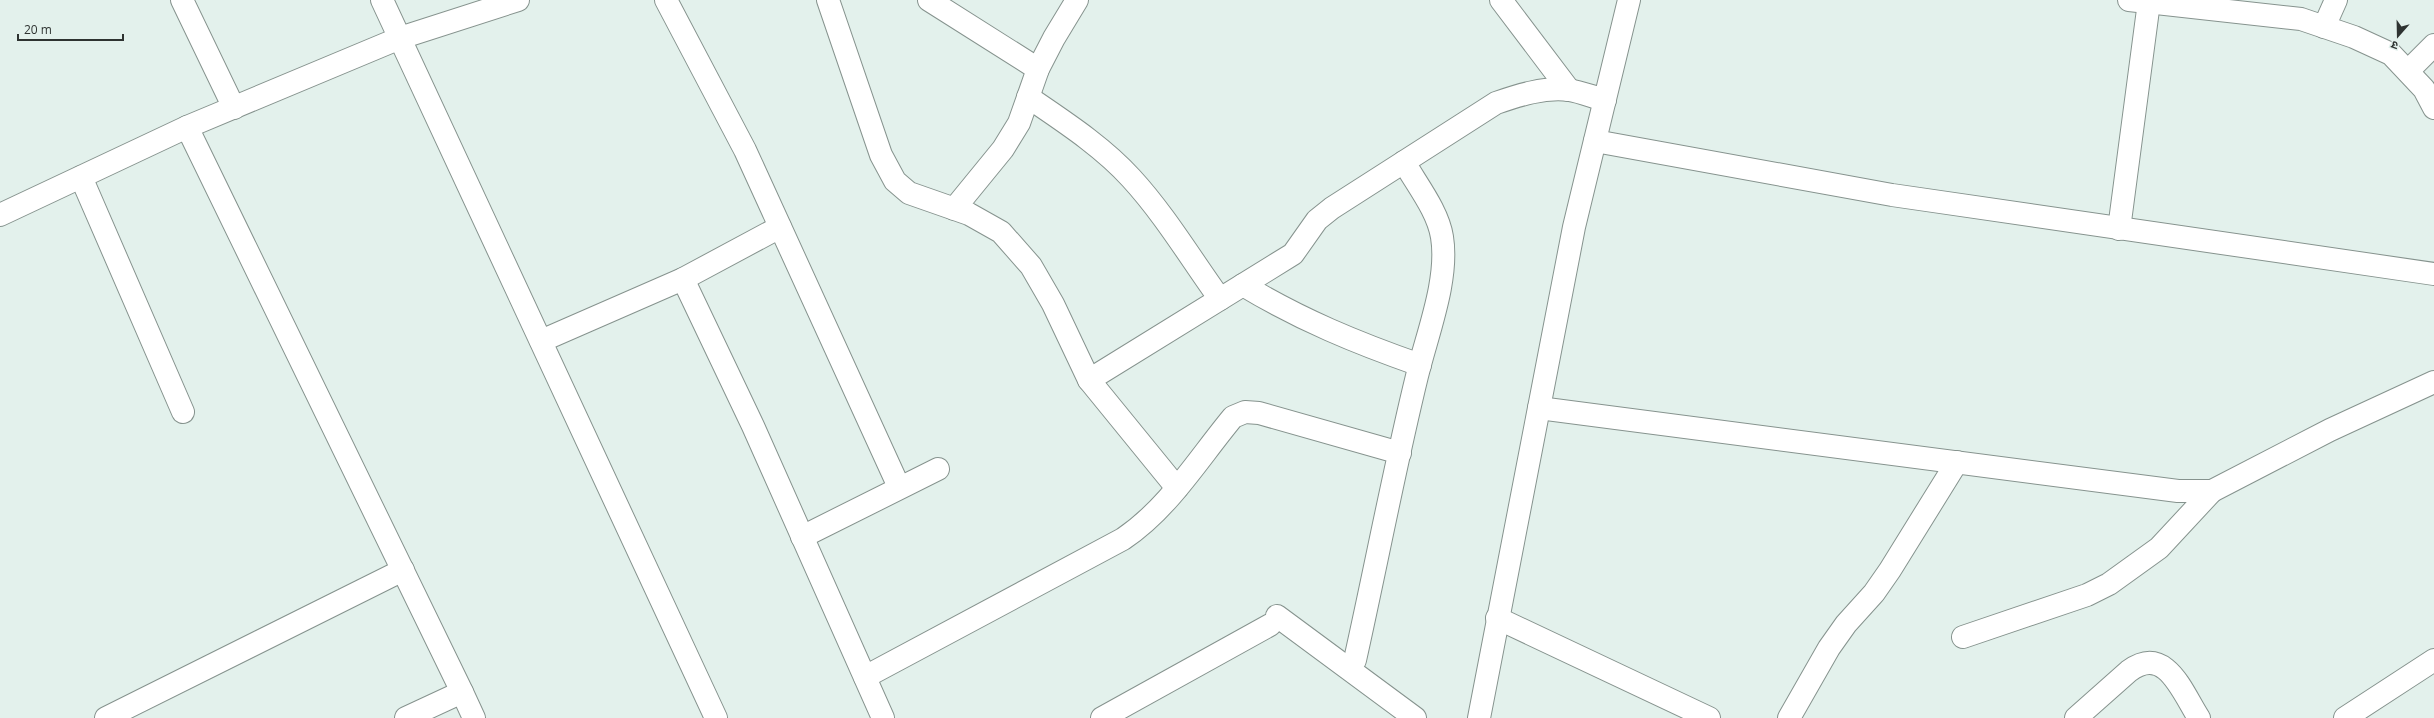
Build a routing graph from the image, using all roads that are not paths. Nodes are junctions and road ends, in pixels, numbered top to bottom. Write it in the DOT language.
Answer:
graph roads {
  1 [pos="182,0"];
  2 [pos="382,0"];
  3 [pos="518,0"];
  4 [pos="666,0"];
  5 [pos="828,0"];
  6 [pos="929,0"];
  7 [pos="1077,0"];
  8 [pos="1501,0"];
  9 [pos="1629,0"];
  10 [pos="2336,0"];
  11 [pos="2139,1"];
  12 [pos="2324,27"];
  13 [pos="400,38"];
  14 [pos="2434,45"];
  15 [pos="1038,69"];
  16 [pos="2408,72"];
  17 [pos="1569,90"];
  18 [pos="1028,97"];
  19 [pos="1605,100"];
  20 [pos="234,108"];
  21 [pos="2434,108"];
  22 [pos="187,127"];
  23 [pos="1595,141"];
  24 [pos="1404,162"];
  25 [pos="81,177"];
  26 [pos="954,209"];
  27 [pos="0,215"];
  28 [pos="780,227"];
  29 [pos="2119,229"];
  30 [pos="2434,274"];
  31 [pos="683,279"];
  32 [pos="1243,285"];
  33 [pos="1220,299"];
  34 [pos="541,341"];
  35 [pos="1420,366"];
  36 [pos="1089,380"];
  37 [pos="2434,382"];
  38 [pos="1539,408"];
  39 [pos="183,412"];
  40 [pos="1400,453"];
  41 [pos="1957,462"];
  42 [pos="938,469"];
  43 [pos="899,487"];
  44 [pos="1177,488"];
  45 [pos="2212,491"];
  46 [pos="802,537"];
  47 [pos="403,570"];
  48 [pos="1497,618"];
  49 [pos="1963,637"];
  50 [pos="1355,660"];
  51 [pos="2434,660"];
  52 [pos="865,677"];
  53 [pos="462,692"];
  54 [pos="106,718"];
  55 [pos="406,718"];
  56 [pos="474,718"];
  57 [pos="716,718"];
  58 [pos="883,718"];
  59 [pos="1102,718"];
  60 [pos="1415,718"];
  61 [pos="1479,718"];
  62 [pos="1709,718"];
  63 [pos="1789,718"];
  64 [pos="2076,718"];
  65 [pos="2199,718"];
  66 [pos="2345,718"];
  1 -- 20 [label="street"];
  2 -- 13 [label="street"];
  3 -- 13 [label="street"];
  4 -- 28 [label="street"];
  5 -- 26 [label="street"];
  6 -- 15 [label="street"];
  7 -- 15 [label="street"];
  8 -- 17 [label="street"];
  9 -- 19 [label="street"];
  10 -- 12 [label="street"];
  11 -- 12 [label="street"];
  11 -- 29 [label="street"];
  12 -- 16 [label="street"];
  13 -- 20 [label="street"];
  13 -- 34 [label="street"];
  14 -- 16 [label="street"];
  15 -- 18 [label="street"];
  16 -- 21 [label="street"];
  17 -- 19 [label="street"];
  17 -- 24 [label="street"];
  18 -- 26 [label="street"];
  18 -- 33 [label="street"];
  19 -- 23 [label="street"];
  20 -- 22 [label="street"];
  22 -- 25 [label="street"];
  22 -- 47 [label="street"];
  23 -- 29 [label="street"];
  23 -- 38 [label="street"];
  24 -- 32 [label="street"];
  24 -- 35 [label="street"];
  25 -- 27 [label="street"];
  25 -- 39 [label="street"];
  26 -- 36 [label="street"];
  28 -- 31 [label="street"];
  28 -- 43 [label="street"];
  29 -- 30 [label="street"];
  31 -- 34 [label="street"];
  31 -- 46 [label="street"];
  32 -- 33 [label="street"];
  32 -- 35 [label="street"];
  33 -- 36 [label="street"];
  34 -- 57 [label="street"];
  35 -- 40 [label="street"];
  36 -- 44 [label="street"];
  37 -- 45 [label="street"];
  38 -- 41 [label="street"];
  38 -- 48 [label="street"];
  40 -- 44 [label="street"];
  40 -- 50 [label="street"];
  41 -- 45 [label="street"];
  41 -- 63 [label="street"];
  42 -- 43 [label="street"];
  43 -- 46 [label="street"];
  44 -- 52 [label="street"];
  45 -- 49 [label="street"];
  46 -- 52 [label="street"];
  47 -- 53 [label="street"];
  47 -- 54 [label="street"];
  48 -- 61 [label="street"];
  48 -- 62 [label="street"];
  51 -- 66 [label="street"];
  52 -- 58 [label="street"];
  53 -- 55 [label="street"];
  53 -- 56 [label="street"];
  59 -- 60 [label="street"];
  64 -- 65 [label="street"];
}
